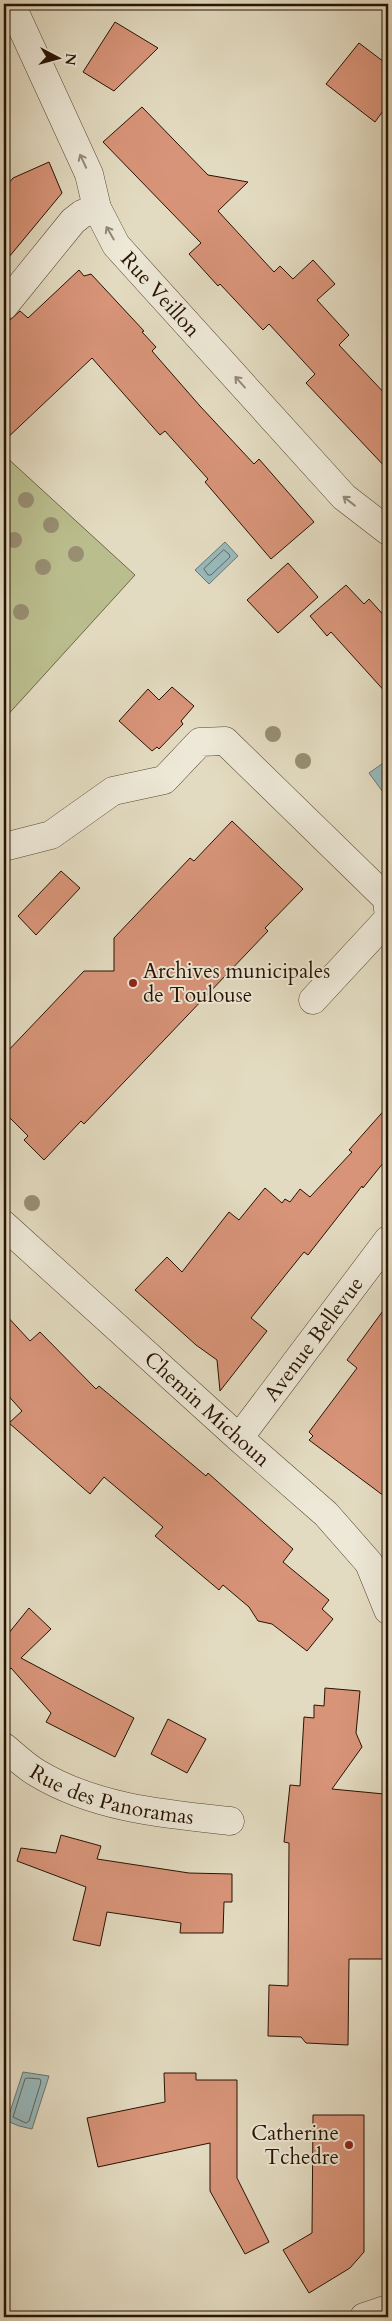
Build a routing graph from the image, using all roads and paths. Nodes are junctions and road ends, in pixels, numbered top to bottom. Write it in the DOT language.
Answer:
graph roads {
  1 [pos="11,4"];
  2 [pos="97,208"];
  3 [pos="4,306"];
  4 [pos="388,531"];
  5 [pos="4,846"];
  6 [pos="388,909"];
  7 [pos="388,919"];
  8 [pos="313,1000"];
  9 [pos="4,1225"];
  10 [pos="388,1240"];
  11 [pos="239,1438"];
  12 [pos="388,1610"];
  13 [pos="4,1747"];
  14 [pos="230,1820"];
  15 [pos="388,2309"];
  16 [pos="364,2317"];
  2 -- 1 [label="street, Rue Veillon, one-way"];
  2 -- 3 [label="street"];
  4 -- 2 [label="street, Rue Veillon, one-way"];
  5 -- 6 [label="street"];
  7 -- 8 [label="street"];
  9 -- 11 [label="street, Chemin Michoun"];
  10 -- 11 [label="street, Avenue Bellevue"];
  11 -- 12 [label="street, Chemin Michoun"];
  13 -- 14 [label="street, Rue des Panoramas"];
  15 -- 16 [label="street"];
}
